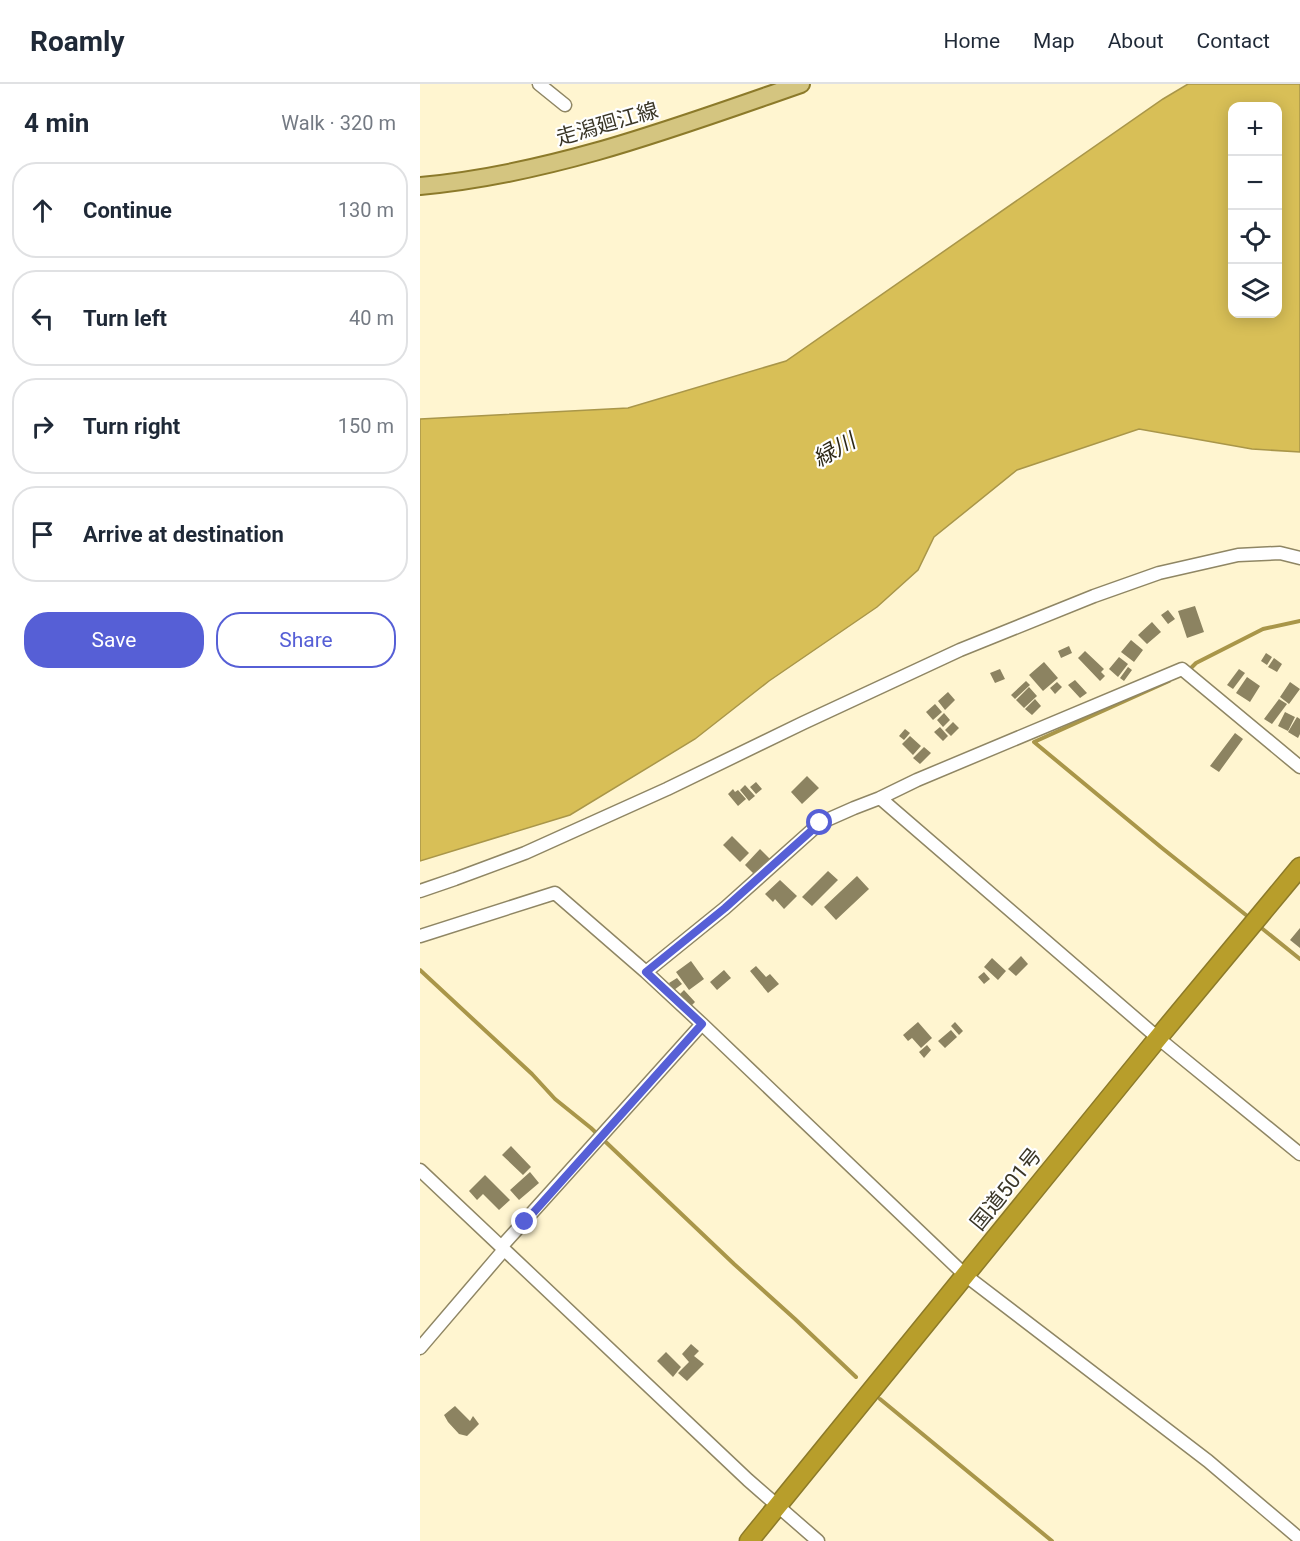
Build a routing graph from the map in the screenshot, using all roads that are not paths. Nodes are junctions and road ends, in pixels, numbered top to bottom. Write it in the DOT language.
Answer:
graph roads {
  1 [pos="539,84"];
  2 [pos="801,84"];
  3 [pos="565,105"];
  4 [pos="420,186"];
  5 [pos="1300,558"];
  6 [pos="1300,767"];
  7 [pos="880,798"];
  8 [pos="1300,867"];
  9 [pos="420,891"];
  10 [pos="420,936"];
  11 [pos="646,972"];
  12 [pos="702,1024"];
  13 [pos="1158,1038"];
  14 [pos="1300,1154"];
  15 [pos="420,1170"];
  16 [pos="502,1246"];
  17 [pos="965,1275"];
  18 [pos="420,1348"];
  19 [pos="777,1507"];
  20 [pos="1300,1539"];
  21 [pos="749,1541"];
  22 [pos="818,1541"];
  1 -- 3 [label="street"];
  2 -- 4 [label="main road, 走潟廻江線"];
  5 -- 9 [label="street"];
  6 -- 7 [label="street"];
  7 -- 11 [label="street"];
  7 -- 13 [label="street"];
  8 -- 13 [label="highway, 国道501号"];
  10 -- 11 [label="street"];
  11 -- 12 [label="street"];
  12 -- 16 [label="street"];
  12 -- 17 [label="street"];
  13 -- 14 [label="street"];
  13 -- 17 [label="highway, 国道501号"];
  15 -- 16 [label="street"];
  16 -- 18 [label="street"];
  16 -- 19 [label="street"];
  17 -- 19 [label="highway, 国道501号"];
  17 -- 20 [label="street"];
  19 -- 21 [label="highway, 国道501号"];
  19 -- 22 [label="street"];
}
